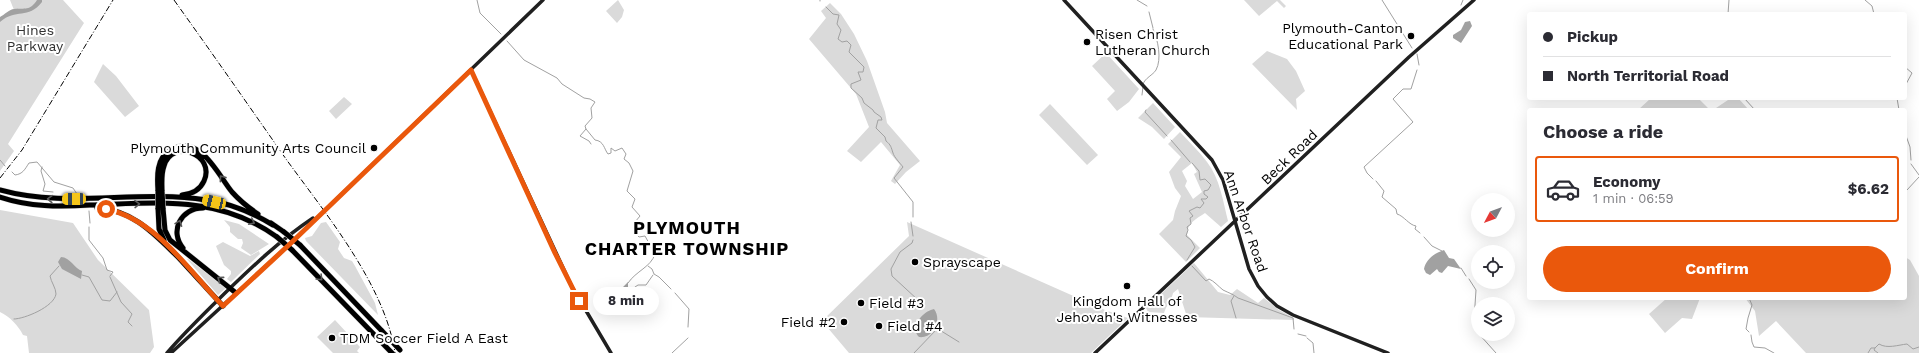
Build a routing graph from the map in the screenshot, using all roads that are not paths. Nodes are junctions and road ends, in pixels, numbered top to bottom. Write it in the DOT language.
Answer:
graph roads {
  1 [pos="543,0"];
  2 [pos="1064,0"];
  3 [pos="1474,0"];
  4 [pos="471,70"];
  5 [pos="0,190"];
  6 [pos="160,191"];
  7 [pos="0,197"];
  8 [pos="151,198"];
  9 [pos="70,206"];
  10 [pos="160,208"];
  11 [pos="225,211"];
  12 [pos="320,213"];
  13 [pos="1235,222"];
  14 [pos="274,225"];
  15 [pos="277,245"];
  16 [pos="273,249"];
  17 [pos="280,252"];
  18 [pos="180,259"];
  19 [pos="199,262"];
  20 [pos="264,267"];
  21 [pos="248,271"];
  22 [pos="254,276"];
  23 [pos="231,287"];
  24 [pos="236,293"];
  25 [pos="218,300"];
  26 [pos="212,306"];
  27 [pos="223,306"];
  28 [pos="216,312"];
  29 [pos="191,326"];
  30 [pos="197,330"];
  31 [pos="402,351"];
  32 [pos="167,353"];
  33 [pos="171,353"];
  34 [pos="392,353"];
  35 [pos="611,353"];
  36 [pos="1095,353"];
  37 [pos="1388,353"];
  1 -- 4 [label="main road"];
  2 -- 13 [label="main road, Ann Arbor Road"];
  3 -- 13 [label="main road, Beck Road"];
  4 -- 12 [label="main road"];
  4 -- 35 [label="main road"];
  8 -- 5 [label="highway, one-way"];
  6 -- 8 [label="highway"];
  6 -- 10 [label="highway, bridge"];
  14 -- 6 [label="highway, one-way"];
  7 -- 9 [label="highway"];
  8 -- 14 [label="highway"];
  9 -- 11 [label="highway, one-way"];
  9 -- 18 [label="highway"];
  10 -- 18 [label="highway"];
  10 -- 19 [label="highway"];
  19 -- 11 [label="highway, one-way"];
  11 -- 34 [label="highway, one-way, bridge"];
  12 -- 15 [label="main road"];
  12 -- 17 [label="main road"];
  13 -- 36 [label="main road, Beck Road"];
  13 -- 37 [label="main road, Ann Arbor Road"];
  14 -- 31 [label="highway, bridge"];
  15 -- 16 [label="main road"];
  15 -- 17 [label="main road"];
  16 -- 20 [label="main road"];
  16 -- 21 [label="main road"];
  17 -- 20 [label="main road"];
  18 -- 25 [label="highway"];
  23 -- 19 [label="highway, one-way"];
  20 -- 22 [label="main road"];
  21 -- 22 [label="main road"];
  21 -- 23 [label="main road"];
  22 -- 24 [label="main road"];
  23 -- 24 [label="highway"];
  23 -- 25 [label="main road"];
  24 -- 27 [label="main road"];
  25 -- 26 [label="main road"];
  25 -- 27 [label="highway"];
  26 -- 28 [label="main road"];
  26 -- 29 [label="main road"];
  27 -- 28 [label="main road"];
  28 -- 30 [label="main road"];
  29 -- 30 [label="main road"];
  29 -- 32 [label="main road"];
  30 -- 33 [label="main road"];
}
